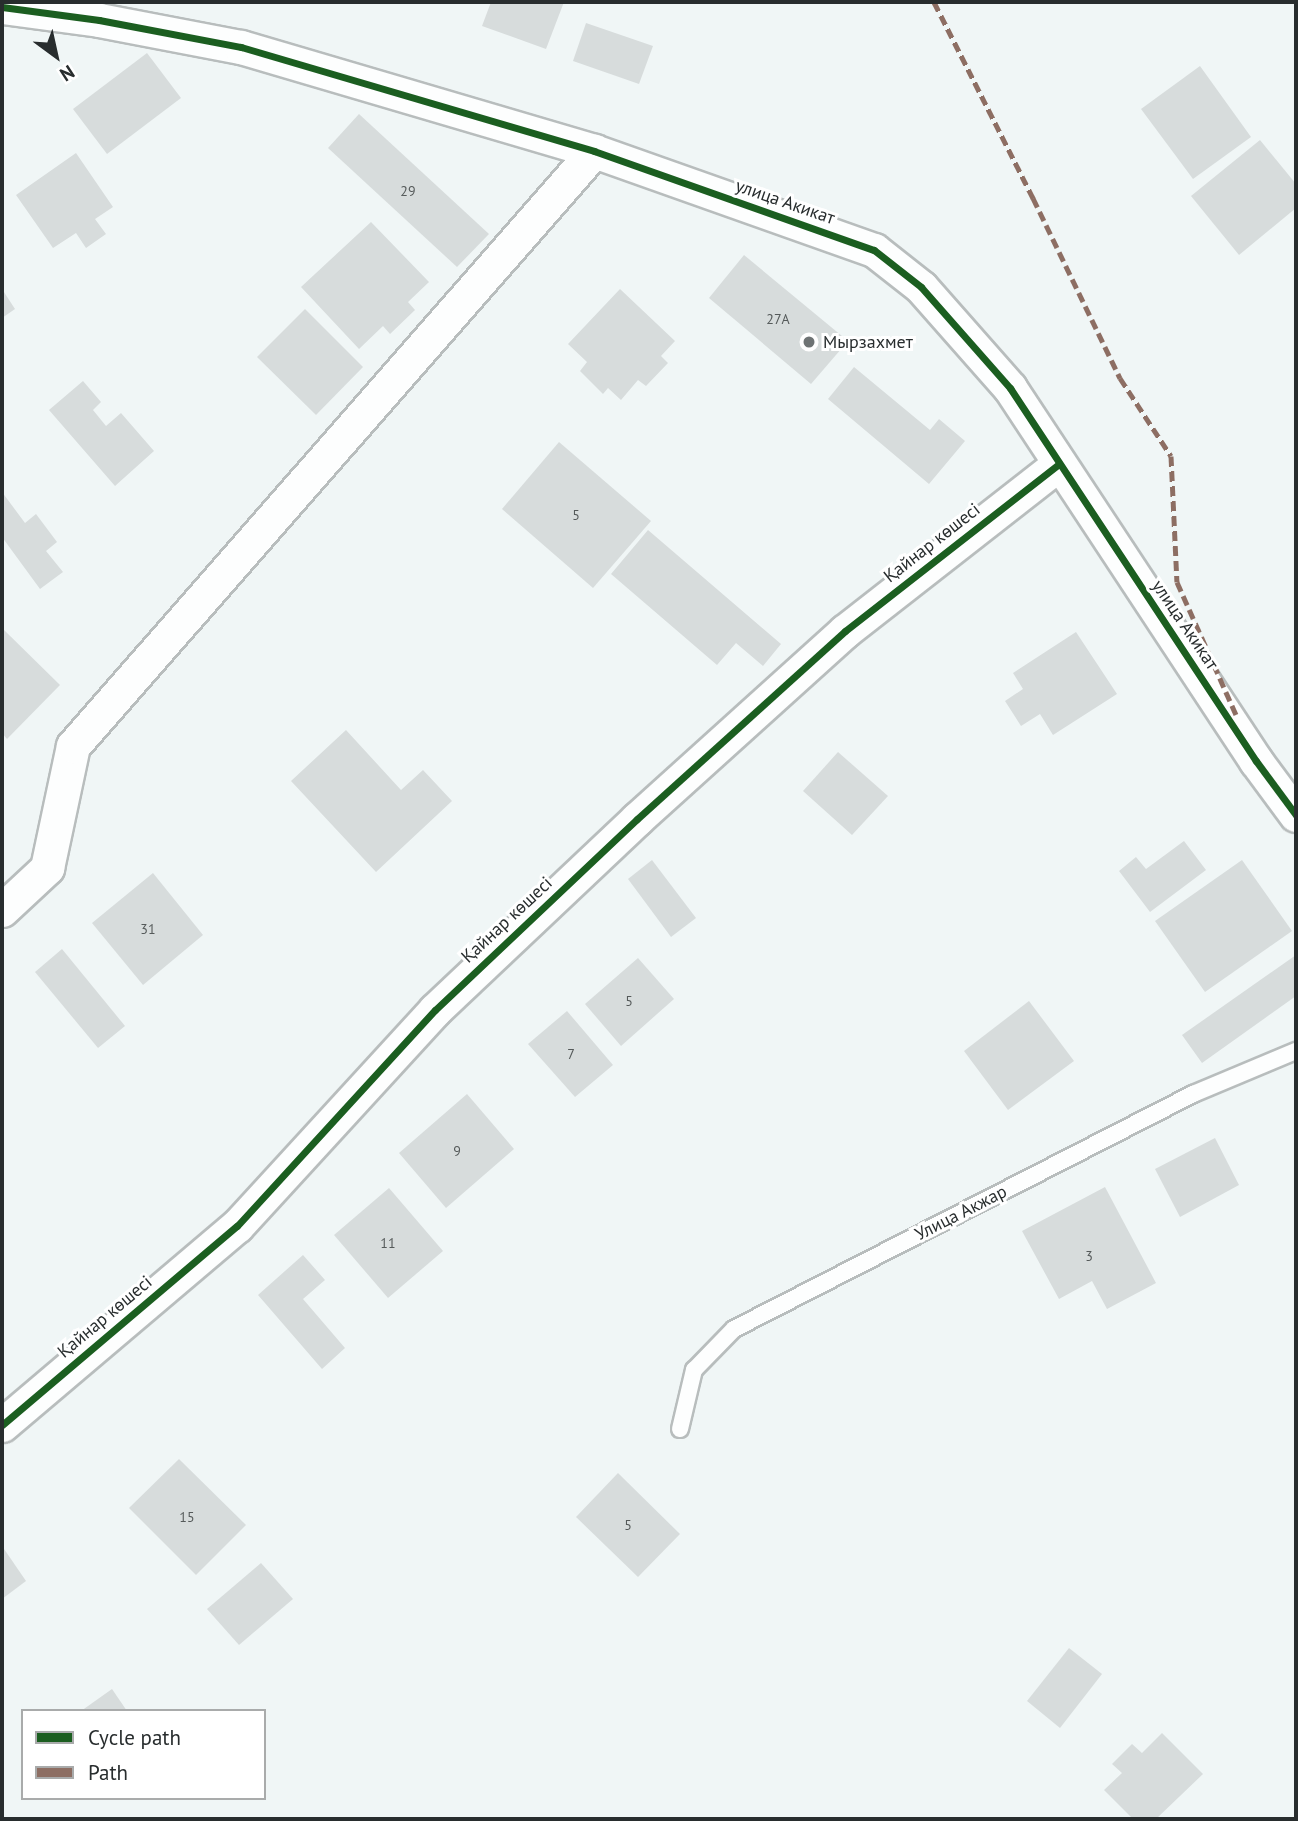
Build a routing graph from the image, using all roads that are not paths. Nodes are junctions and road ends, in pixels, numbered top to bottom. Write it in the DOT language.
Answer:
graph roads {
  1 [pos="2,7"];
  2 [pos="101,11"];
  3 [pos="594,151"];
  4 [pos="1059,464"];
  5 [pos="1296,815"];
  6 [pos="2,910"];
  7 [pos="1296,1051"];
  8 [pos="2,1425"];
  9 [pos="680,1429"];
  1 -- 2 [label="street, улица Акикат"];
  2 -- 3 [label="street, улица Акикат"];
  3 -- 4 [label="street, улица Акикат"];
  3 -- 6 [label="street"];
  4 -- 5 [label="street, улица Акикат"];
  4 -- 8 [label="street, Қайнар көшесі"];
  7 -- 9 [label="lane, Улица Акжар"];
}
